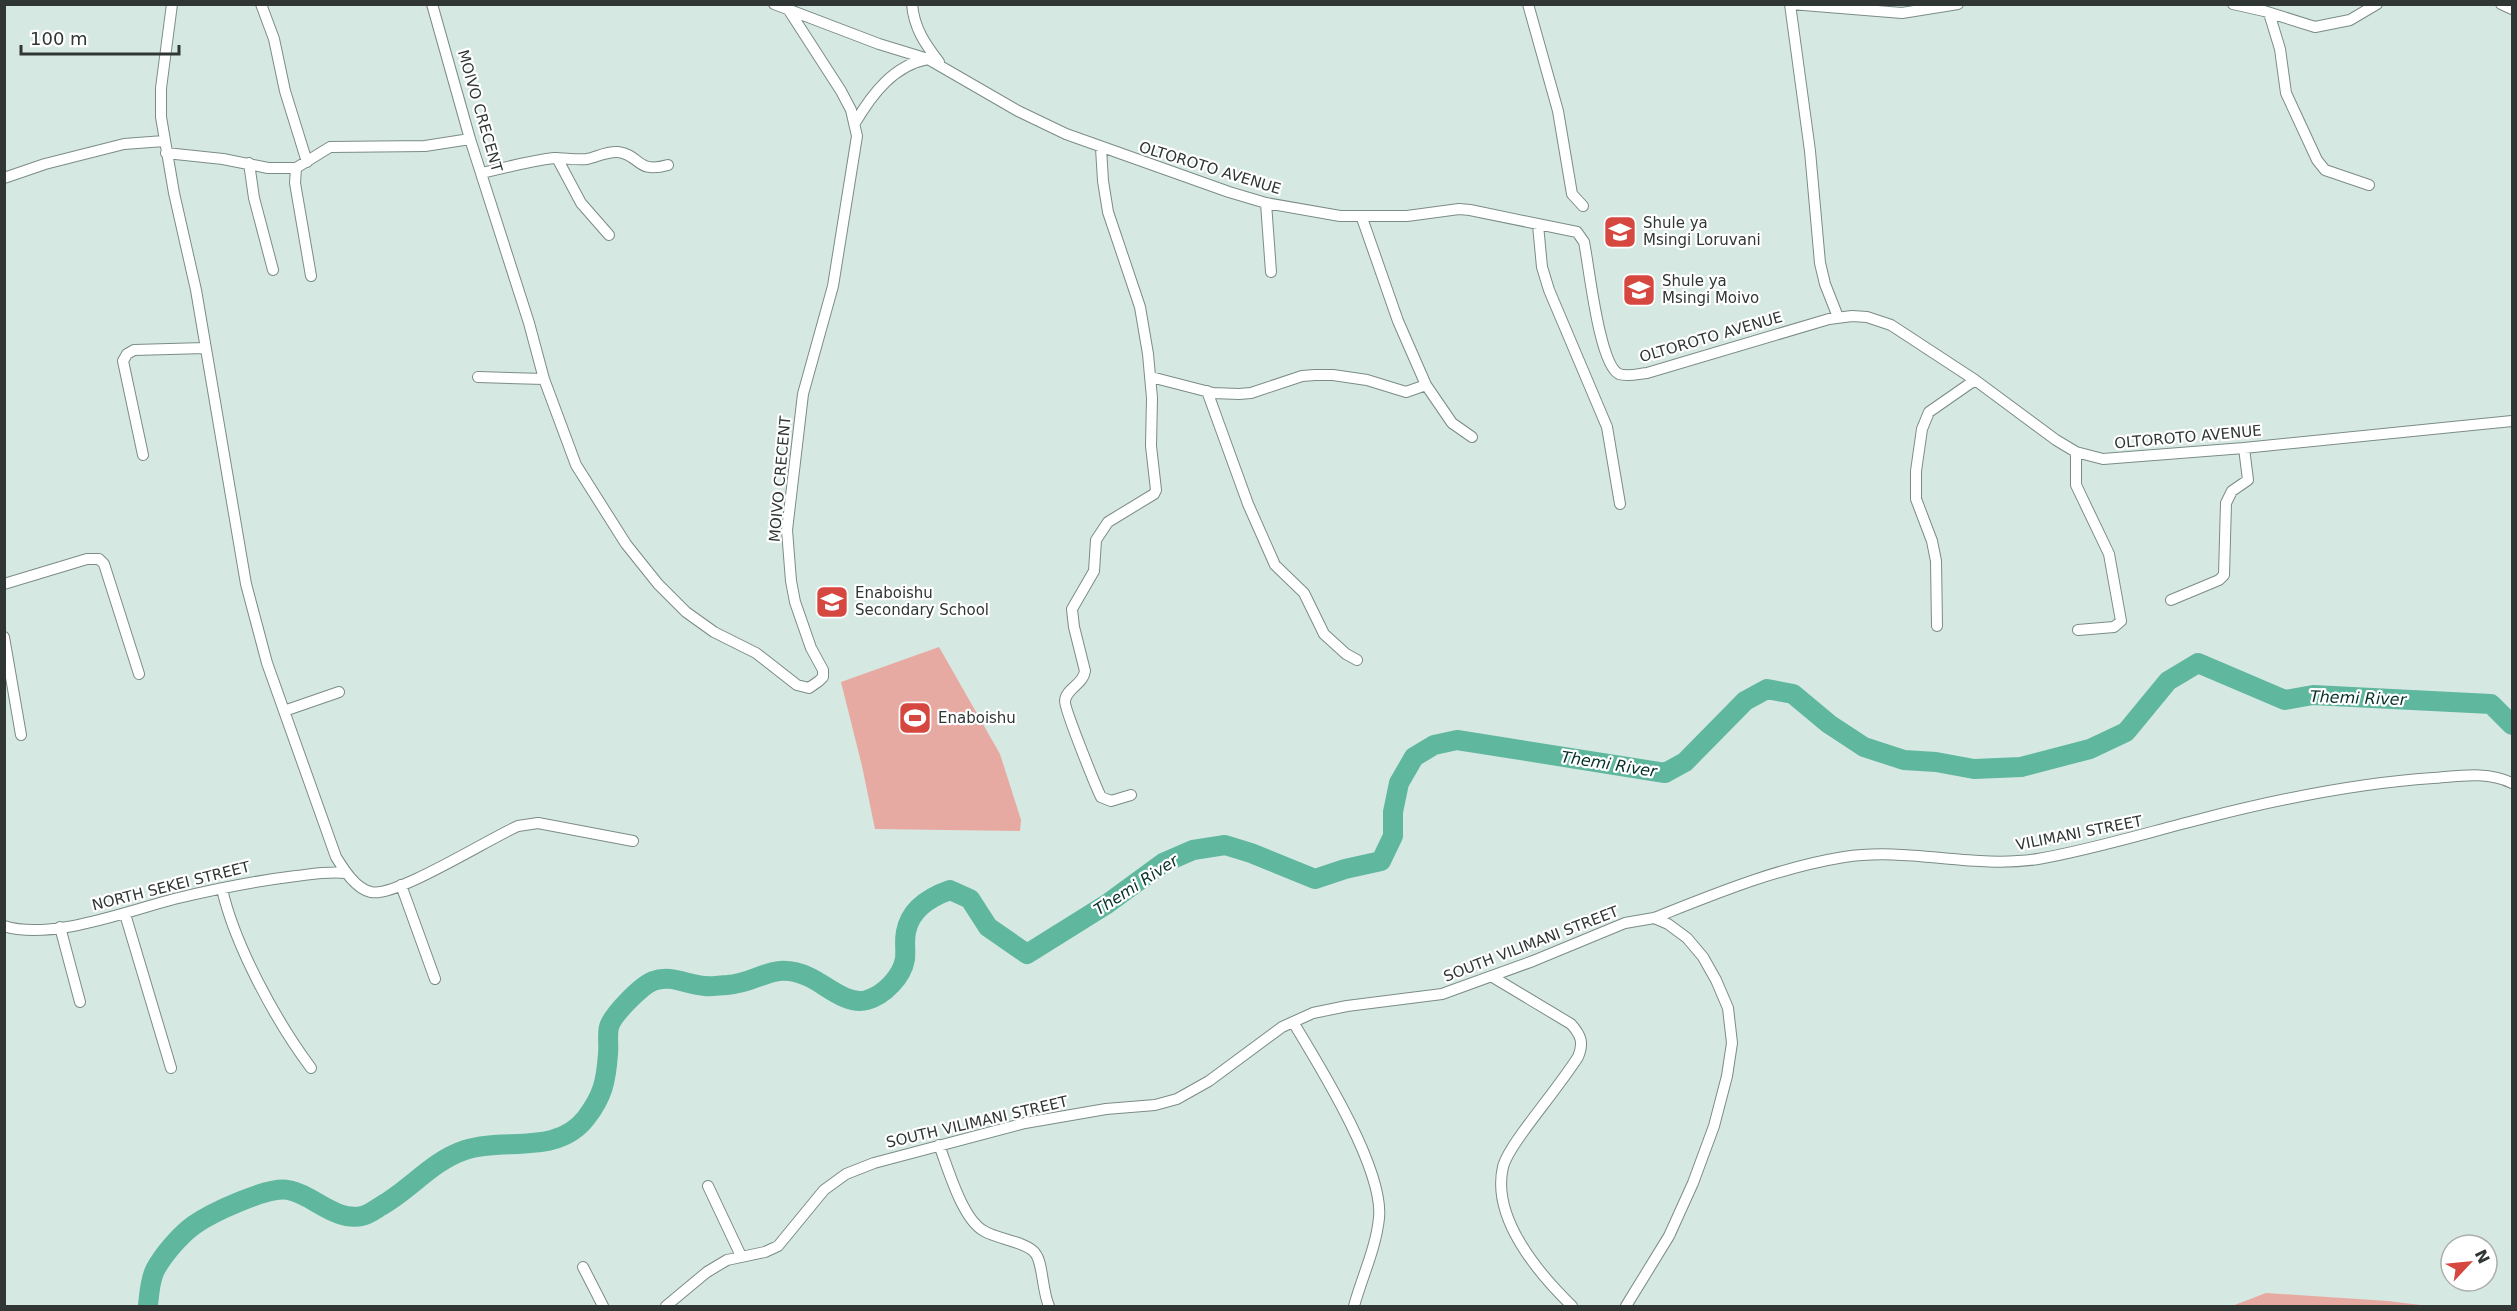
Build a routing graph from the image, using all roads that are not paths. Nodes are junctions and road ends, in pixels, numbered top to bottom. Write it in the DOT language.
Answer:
graph roads {
  1 [pos="172,4"];
  2 [pos="261,4"];
  3 [pos="432,4"];
  4 [pos="912,4"];
  5 [pos="1528,4"];
  6 [pos="1791,4"];
  7 [pos="1958,4"];
  8 [pos="2233,4"];
  9 [pos="2377,4"];
  10 [pos="2501,4"];
  11 [pos="781,7"];
  12 [pos="2512,9"];
  13 [pos="2269,13"];
  14 [pos="928,58"];
  15 [pos="943,67"];
  16 [pos="855,123"];
  17 [pos="470,139"];
  18 [pos="165,147"];
  19 [pos="1101,148"];
  20 [pos="557,158"];
  21 [pos="307,162"];
  22 [pos="249,163"];
  23 [pos="668,165"];
  24 [pos="296,168"];
  25 [pos="482,173"];
  26 [pos="4,178"];
  27 [pos="2369,185"];
  28 [pos="1266,203"];
  29 [pos="1583,206"];
  30 [pos="1362,218"];
  31 [pos="1539,225"];
  32 [pos="609,235"];
  33 [pos="273,270"];
  34 [pos="1271,272"];
  35 [pos="311,276"];
  36 [pos="1838,317"];
  37 [pos="205,348"];
  38 [pos="478,377"];
  39 [pos="1151,377"];
  40 [pos="544,379"];
  41 [pos="1975,380"];
  42 [pos="1426,385"];
  43 [pos="1207,391"];
  44 [pos="2512,421"];
  45 [pos="1473,437"];
  46 [pos="2244,448"];
  47 [pos="2076,452"];
  48 [pos="143,455"];
  49 [pos="1620,504"];
  50 [pos="4,584"];
  51 [pos="2171,600"];
  52 [pos="1937,626"];
  53 [pos="2078,630"];
  54 [pos="4,637"];
  55 [pos="1357,660"];
  56 [pos="138,674"];
  57 [pos="339,692"];
  58 [pos="284,711"];
  59 [pos="21,735"];
  60 [pos="2512,783"];
  61 [pos="1131,795"];
  62 [pos="633,841"];
  63 [pos="346,873"];
  64 [pos="401,885"];
  65 [pos="222,889"];
  66 [pos="124,914"];
  67 [pos="1654,918"];
  68 [pos="4,927"];
  69 [pos="60,927"];
  70 [pos="1491,976"];
  71 [pos="435,979"];
  72 [pos="80,1002"];
  73 [pos="1293,1022"];
  74 [pos="171,1068"];
  75 [pos="311,1068"];
  76 [pos="939,1145"];
  77 [pos="708,1186"];
  78 [pos="741,1256"];
  79 [pos="583,1267"];
  80 [pos="603,1306"];
  81 [pos="666,1306"];
  82 [pos="1049,1306"];
  83 [pos="1354,1306"];
  84 [pos="1572,1306"];
  85 [pos="1626,1306"];
  1 -- 18 [label="street"];
  2 -- 21 [label="street"];
  3 -- 17 [label="street, MOIVO CRECENT"];
  4 -- 15 [label="street"];
  5 -- 29 [label="street"];
  6 -- 7 [label="street"];
  6 -- 36 [label="street"];
  8 -- 13 [label="street"];
  9 -- 13 [label="street"];
  10 -- 12 [label="street"];
  11 -- 14 [label="street, OLTOROTO AVENUE"];
  11 -- 16 [label="street, MOIVO CRECENT"];
  13 -- 27 [label="street"];
  14 -- 15 [label="street, OLTOROTO AVENUE"];
  14 -- 16 [label="street"];
  15 -- 19 [label="street, OLTOROTO AVENUE"];
  16 -- 40 [label="street, MOIVO CRECENT"];
  17 -- 21 [label="street"];
  17 -- 25 [label="street, MOIVO CRECENT"];
  18 -- 22 [label="street"];
  18 -- 26 [label="street"];
  18 -- 37 [label="street"];
  19 -- 28 [label="street, OLTOROTO AVENUE"];
  19 -- 39 [label="street"];
  20 -- 23 [label="street"];
  20 -- 25 [label="street"];
  20 -- 32 [label="street"];
  21 -- 24 [label="street"];
  22 -- 24 [label="street"];
  22 -- 33 [label="street"];
  24 -- 35 [label="street"];
  25 -- 40 [label="street, MOIVO CRECENT"];
  28 -- 30 [label="street, OLTOROTO AVENUE"];
  28 -- 34 [label="street"];
  30 -- 31 [label="street, OLTOROTO AVENUE"];
  30 -- 42 [label="street"];
  31 -- 36 [label="street, OLTOROTO AVENUE"];
  31 -- 49 [label="street"];
  36 -- 41 [label="street, OLTOROTO AVENUE"];
  37 -- 48 [label="street"];
  37 -- 58 [label="street"];
  38 -- 40 [label="street"];
  39 -- 43 [label="street"];
  39 -- 61 [label="street"];
  41 -- 47 [label="street, OLTOROTO AVENUE"];
  41 -- 52 [label="street"];
  42 -- 43 [label="street"];
  42 -- 45 [label="street"];
  43 -- 55 [label="street"];
  44 -- 46 [label="street, OLTOROTO AVENUE"];
  46 -- 47 [label="street, OLTOROTO AVENUE"];
  46 -- 51 [label="street"];
  47 -- 53 [label="street"];
  50 -- 56 [label="street"];
  54 -- 59 [label="street"];
  57 -- 58 [label="street"];
  58 -- 63 [label="street"];
  60 -- 67 [label="street, VILIMANI STREET"];
  62 -- 64 [label="street"];
  63 -- 64 [label="street"];
  63 -- 65 [label="street, NORTH SEKEI STREET"];
  64 -- 71 [label="street"];
  65 -- 66 [label="street, NORTH SEKEI STREET"];
  65 -- 75 [label="street"];
  66 -- 69 [label="street, NORTH SEKEI STREET"];
  66 -- 74 [label="street"];
  67 -- 70 [label="street, SOUTH VILIMANI STREET"];
  67 -- 85 [label="street"];
  68 -- 69 [label="street, NORTH SEKEI STREET"];
  69 -- 72 [label="street"];
  70 -- 73 [label="street, SOUTH VILIMANI STREET"];
  70 -- 84 [label="street"];
  73 -- 76 [label="street, SOUTH VILIMANI STREET"];
  73 -- 83 [label="street"];
  76 -- 78 [label="street, SOUTH VILIMANI STREET"];
  76 -- 82 [label="street"];
  77 -- 78 [label="street"];
  78 -- 81 [label="street, SOUTH VILIMANI STREET"];
  79 -- 80 [label="street"];
}
